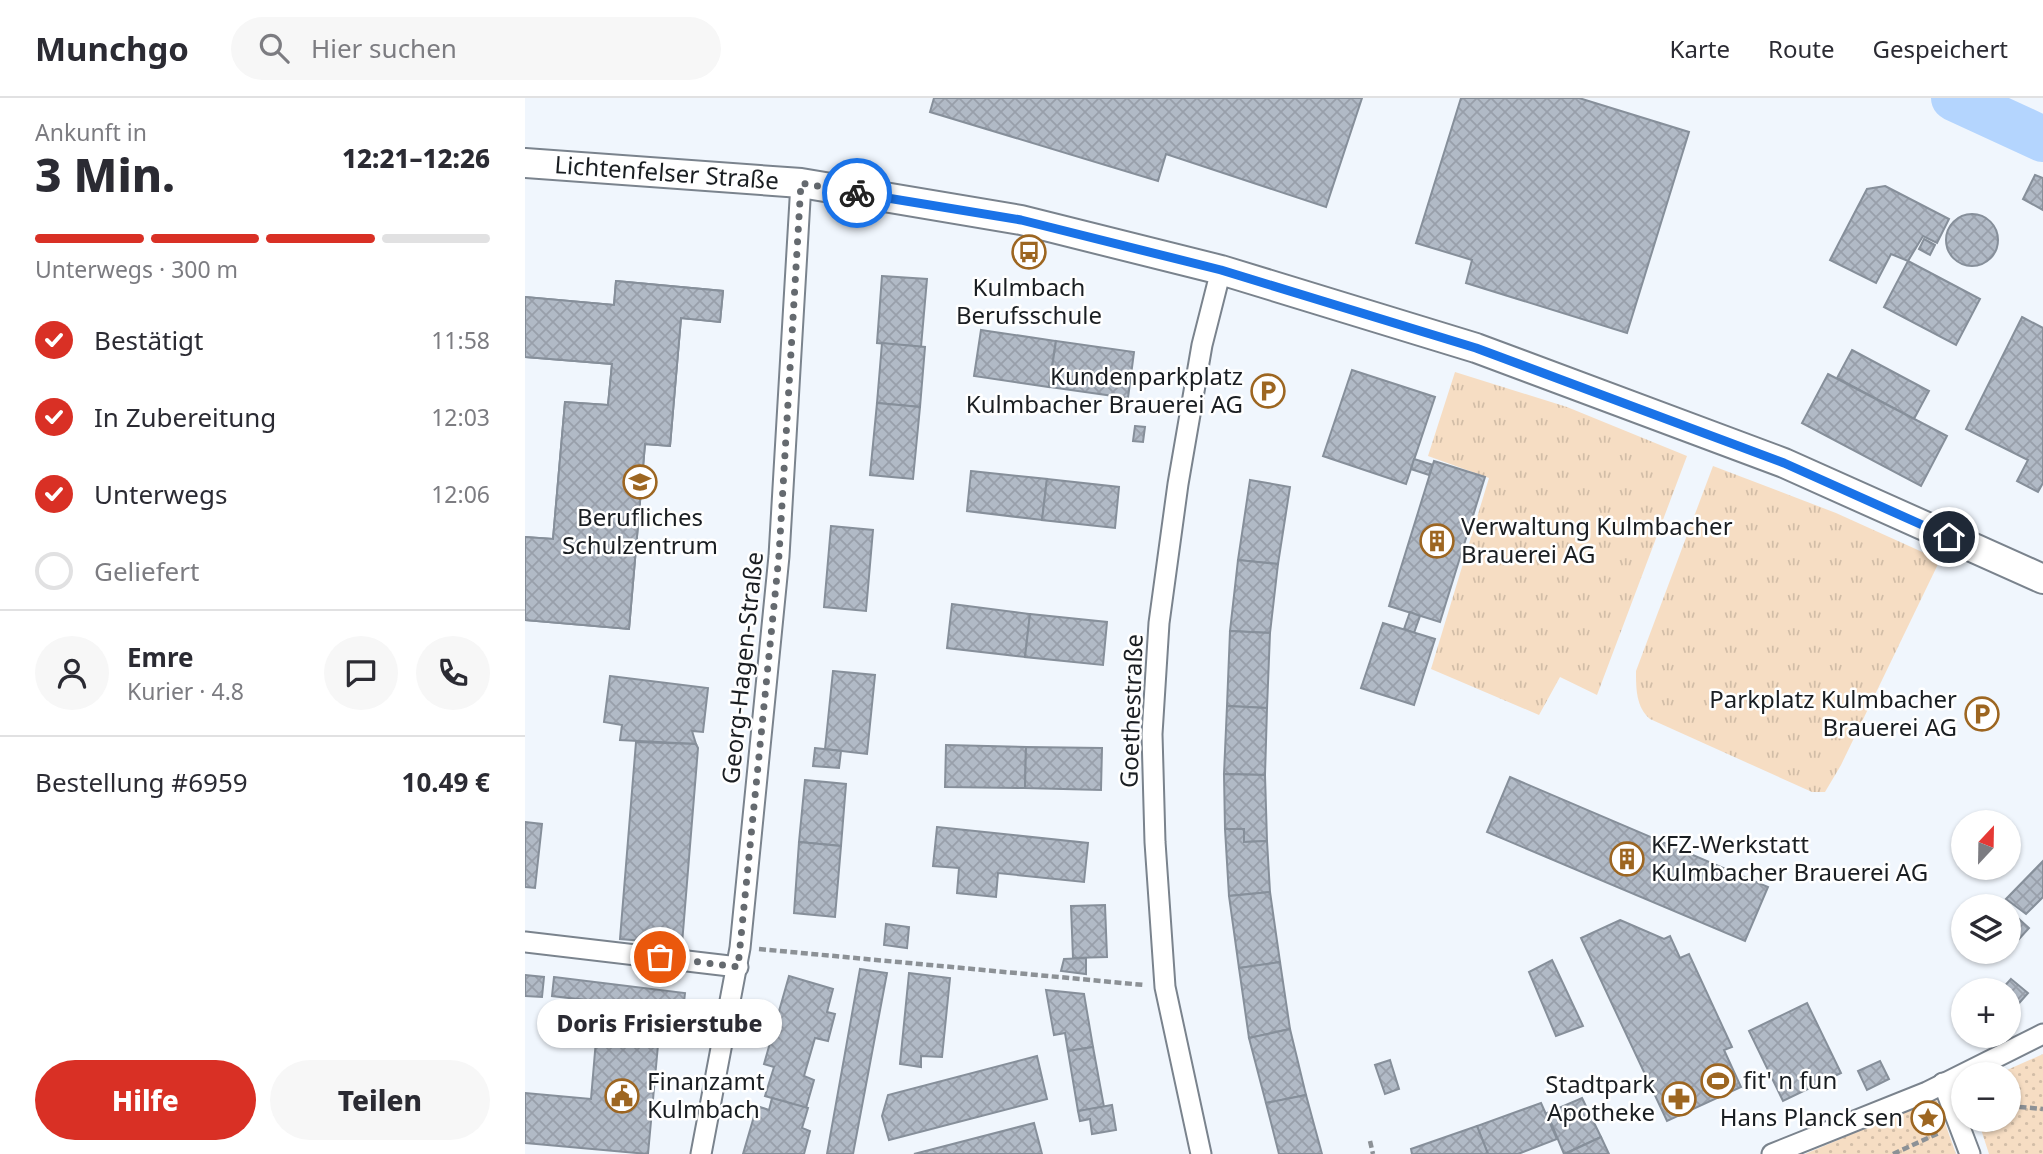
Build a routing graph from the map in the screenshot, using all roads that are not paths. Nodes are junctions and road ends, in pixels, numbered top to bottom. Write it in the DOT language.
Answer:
graph roads {
  1 [pos="525,163"];
  2 [pos="801,183"];
  3 [pos="1221,270"];
  4 [pos="2043,579"];
  5 [pos="525,942"];
  6 [pos="739,957"];
  7 [pos="2043,1034"];
  8 [pos="1943,1083"];
  9 [pos="701,1154"];
  10 [pos="1201,1154"];
  11 [pos="1772,1154"];
  12 [pos="1970,1154"];
  1 -- 2 [label="street, Lichtenfelser Straße"];
  2 -- 3 [label="street, Lichtenfelser Straße"];
  2 -- 6 [label="street, Georg-Hagen-Straße"];
  3 -- 4 [label="street, Lichtenfelser Straße"];
  3 -- 10 [label="street, Goethestraße"];
  5 -- 6 [label="street"];
  6 -- 9 [label="street, Georg-Hagen-Straße"];
  7 -- 8 [label="street"];
  8 -- 11 [label="street"];
  8 -- 12 [label="street"];
}
